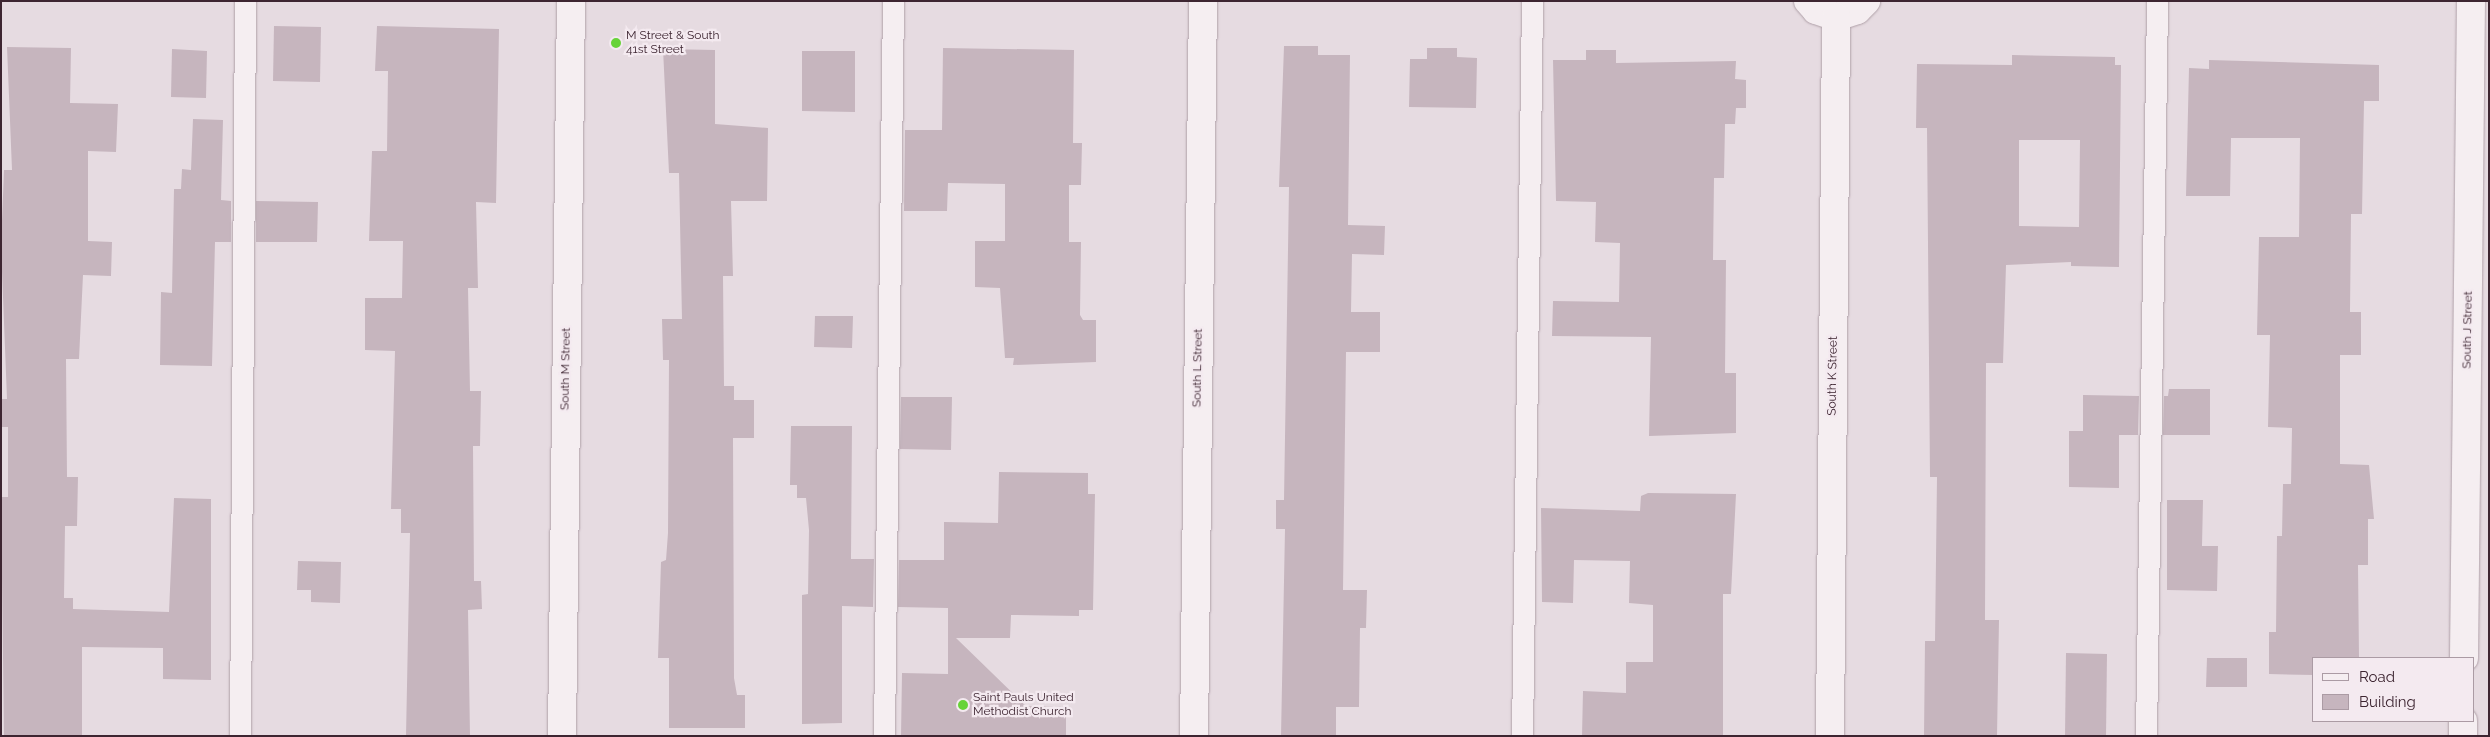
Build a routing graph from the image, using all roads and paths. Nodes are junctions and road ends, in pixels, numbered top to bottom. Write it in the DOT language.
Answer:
graph roads {
  1 [pos="246,1"];
  2 [pos="570,1"];
  3 [pos="893,1"];
  4 [pos="1203,1"];
  5 [pos="1532,1"];
  6 [pos="1808,1"];
  7 [pos="1866,1"];
  8 [pos="2157,1"];
  9 [pos="2471,1"];
  10 [pos="1836,16"];
  11 [pos="2464,657"];
  12 [pos="2463,722"];
  13 [pos="240,736"];
  14 [pos="562,736"];
  15 [pos="884,736"];
  16 [pos="1194,736"];
  17 [pos="1522,736"];
  18 [pos="1830,736"];
  19 [pos="2146,736"];
  20 [pos="2463,736"];
  1 -- 13 [label="lane"];
  2 -- 14 [label="street, South M Street"];
  3 -- 15 [label="lane"];
  4 -- 16 [label="street, South L Street"];
  5 -- 17 [label="lane"];
  6 -- 10 [label="street"];
  7 -- 10 [label="street"];
  8 -- 19 [label="lane"];
  9 -- 11 [label="street, South J Street"];
  10 -- 18 [label="street, South K Street"];
  12 -- 20 [label="street"];
}
